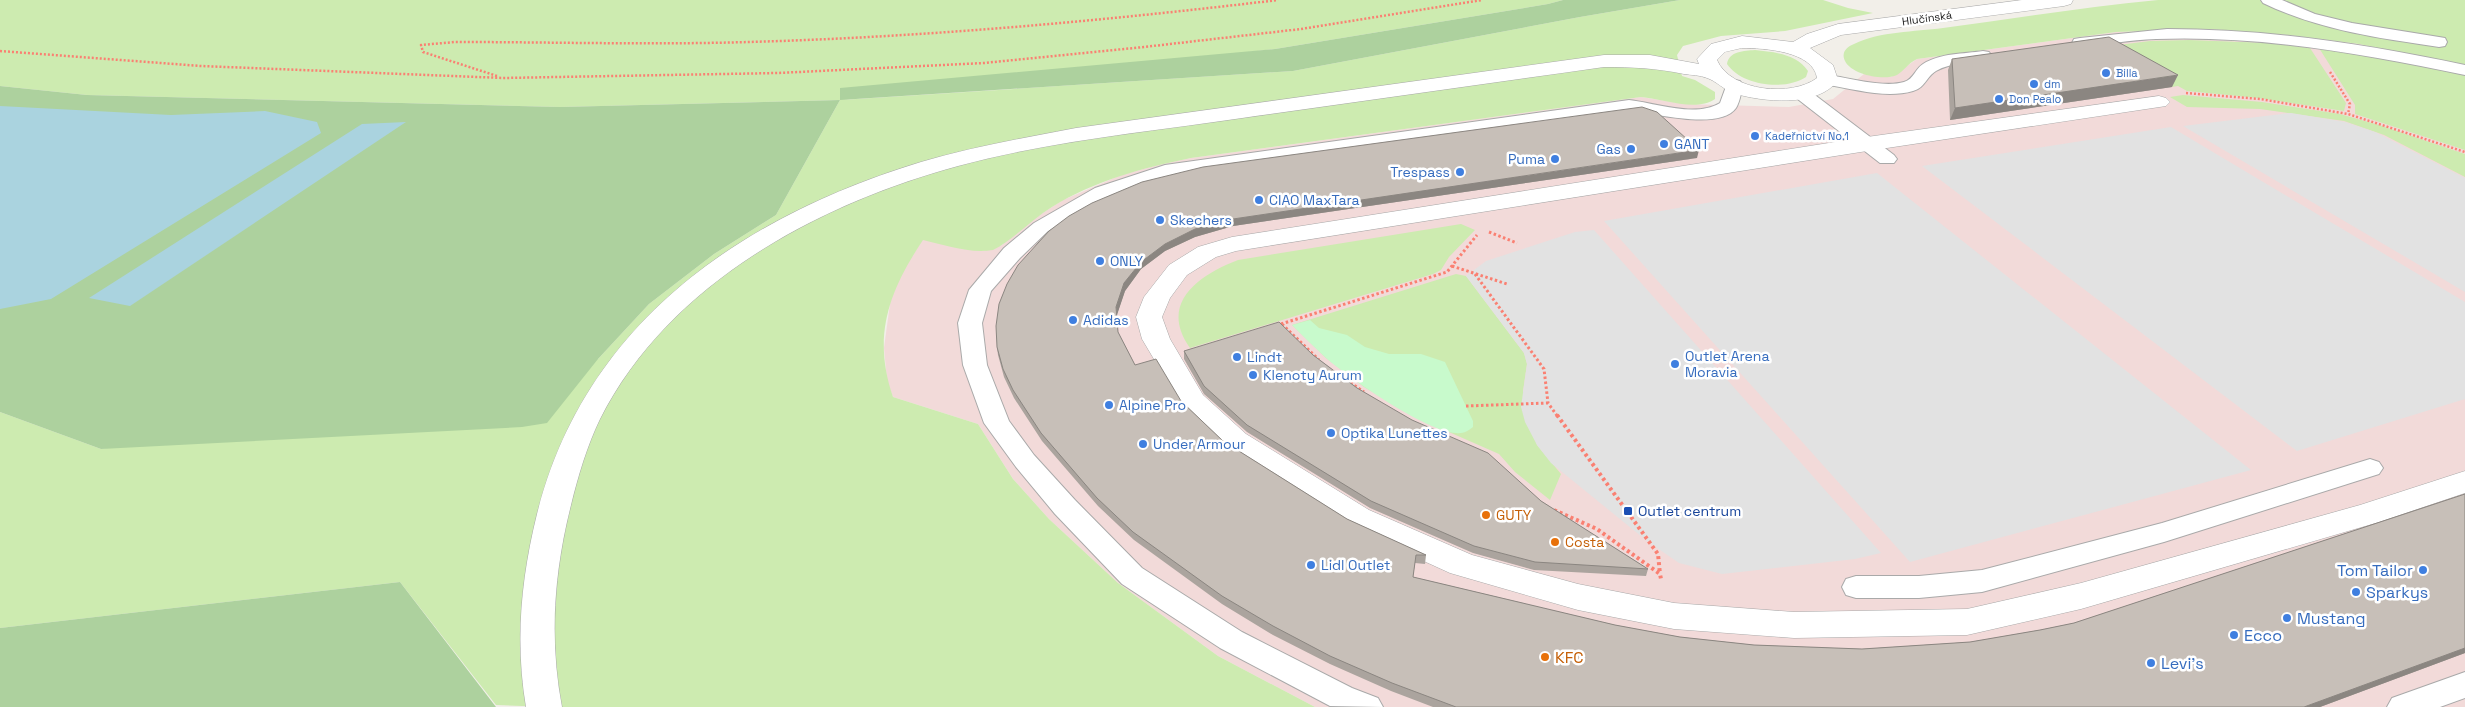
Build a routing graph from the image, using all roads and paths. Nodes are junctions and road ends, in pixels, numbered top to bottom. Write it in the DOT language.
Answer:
graph roads {
  1 [pos="1278,0"];
  2 [pos="1482,0"];
  3 [pos="2064,0"];
  4 [pos="2269,0"];
  5 [pos="2439,42"];
  6 [pos="2064,45"];
  7 [pos="1795,49"];
  8 [pos="0,51"];
  9 [pos="1997,54"];
  10 [pos="2465,70"];
  11 [pos="1713,73"];
  12 [pos="503,78"];
  13 [pos="1828,80"];
  14 [pos="1734,85"];
  15 [pos="1801,94"];
  16 [pos="2159,102"];
  17 [pos="1877,151"];
  18 [pos="2465,152"];
  19 [pos="1517,243"];
  20 [pos="1452,266"];
  21 [pos="1475,274"];
  22 [pos="1507,284"];
  23 [pos="1282,324"];
  24 [pos="1273,326"];
  25 [pos="1326,365"];
  26 [pos="1333,370"];
  27 [pos="1369,396"];
  28 [pos="1548,403"];
  29 [pos="1466,406"];
  30 [pos="2370,468"];
  31 [pos="2465,482"];
  32 [pos="1552,509"];
  33 [pos="1660,574"];
  34 [pos="1856,587"];
  35 [pos="1674,616"];
  36 [pos="2465,685"];
  37 [pos="544,707"];
  38 [pos="1367,707"];
  39 [pos="2403,707"];
  1 -- 12 [label="path"];
  2 -- 12 [label="path"];
  3 -- 7 [label="street, Hlučínská"];
  4 -- 5 [label="lane"];
  6 -- 10 [label="lane"];
  7 -- 11 [label="street"];
  7 -- 13 [label="street"];
  8 -- 12 [label="path"];
  9 -- 13 [label="lane"];
  11 -- 14 [label="street"];
  11 -- 37 [label="street"];
  13 -- 15 [label="street"];
  14 -- 15 [label="street"];
  14 -- 38 [label="lane"];
  15 -- 17 [label="lane"];
  16 -- 17 [label="street"];
  16 -- 18 [label="path"];
  17 -- 35 [label="street"];
  19 -- 20 [label="path"];
  20 -- 21 [label="path"];
  20 -- 23 [label="path"];
  21 -- 22 [label="path"];
  21 -- 28 [label="path"];
  23 -- 24 [label="path"];
  23 -- 25 [label="path"];
  26 -- 27 [label="path"];
  28 -- 29 [label="path"];
  28 -- 33 [label="path"];
  30 -- 34 [label="lane"];
  31 -- 35 [label="street"];
  32 -- 33 [label="path"];
  33 -- 35 [label="path"];
  36 -- 39 [label="lane"];
}
